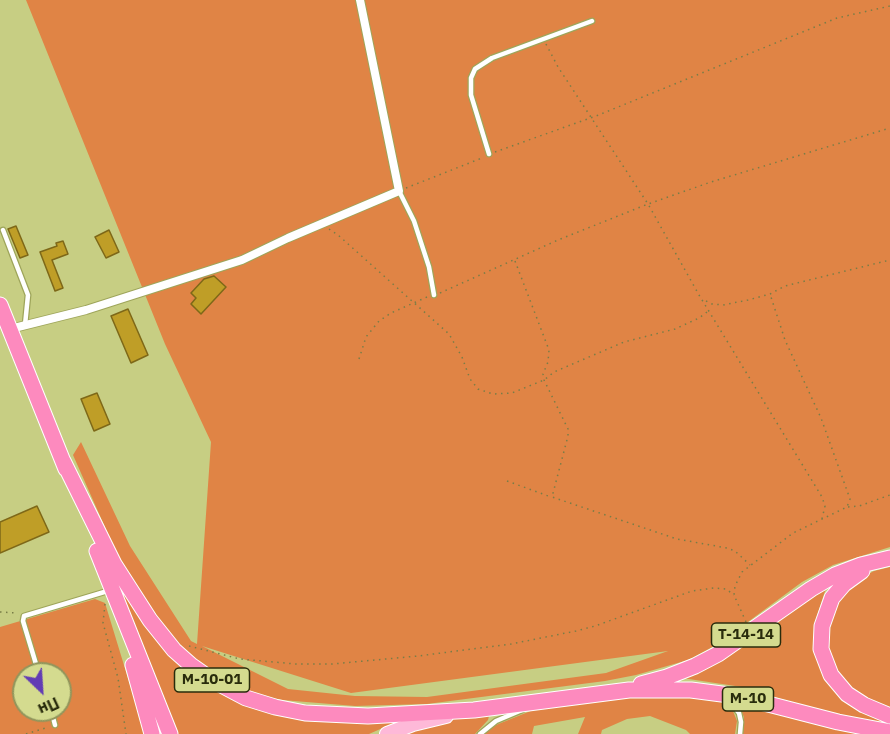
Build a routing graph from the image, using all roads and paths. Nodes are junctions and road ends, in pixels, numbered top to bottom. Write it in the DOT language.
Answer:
graph roads {
  1 [pos="360,0"];
  2 [pos="890,6"];
  3 [pos="592,21"];
  4 [pos="543,39"];
  5 [pos="592,117"];
  6 [pos="890,128"];
  7 [pos="489,154"];
  8 [pos="399,191"];
  9 [pos="648,204"];
  10 [pos="321,224"];
  11 [pos="3,230"];
  12 [pos="515,260"];
  13 [pos="890,260"];
  14 [pos="770,294"];
  15 [pos="434,295"];
  16 [pos="704,300"];
  17 [pos="413,302"];
  18 [pos="0,305"];
  19 [pos="709,311"];
  20 [pos="25,325"];
  21 [pos="10,329"];
  22 [pos="360,359"];
  23 [pos="544,380"];
  24 [pos="63,461"];
  25 [pos="507,481"];
  26 [pos="890,495"];
  27 [pos="552,497"];
  28 [pos="847,507"];
  29 [pos="822,519"];
  30 [pos="886,559"];
  31 [pos="750,565"];
  32 [pos="109,590"];
  33 [pos="734,595"];
  34 [pos="0,612"];
  35 [pos="24,616"];
  36 [pos="751,632"];
  37 [pos="189,646"];
  38 [pos="35,662"];
  39 [pos="711,691"];
  40 [pos="603,694"];
  41 [pos="540,701"];
  42 [pos="474,710"];
  43 [pos="890,716"];
  44 [pos="54,722"];
  45 [pos="55,725"];
  46 [pos="890,732"];
  47 [pos="26,734"];
  48 [pos="126,734"];
  49 [pos="152,734"];
  50 [pos="170,734"];
  51 [pos="387,734"];
  52 [pos="480,734"];
  53 [pos="740,734"];
  1 -- 8 [label="street"];
  2 -- 5 [label="path"];
  3 -- 4 [label="lane"];
  4 -- 5 [label="path"];
  4 -- 7 [label="lane"];
  5 -- 9 [label="path"];
  6 -- 9 [label="path"];
  8 -- 10 [label="street"];
  8 -- 15 [label="lane"];
  9 -- 12 [label="path"];
  9 -- 16 [label="path"];
  10 -- 17 [label="path"];
  10 -- 20 [label="street"];
  11 -- 20 [label="lane"];
  12 -- 15 [label="path"];
  12 -- 23 [label="path"];
  13 -- 14 [label="path"];
  14 -- 16 [label="path"];
  14 -- 28 [label="path"];
  15 -- 17 [label="path"];
  16 -- 19 [label="path"];
  17 -- 22 [label="path"];
  17 -- 23 [label="path"];
  18 -- 21 [label="highway, М-10-01"];
  19 -- 23 [label="path"];
  19 -- 29 [label="path"];
  20 -- 21 [label="street"];
  21 -- 24 [label="highway, М-10-01"];
  23 -- 27 [label="path"];
  24 -- 32 [label="highway, М-10-01"];
  24 -- 42 [label="highway, М-10-01"];
  25 -- 27 [label="path"];
  26 -- 28 [label="path"];
  27 -- 31 [label="path"];
  28 -- 29 [label="path"];
  29 -- 31 [label="path"];
  30 -- 36 [label="highway, Т-14-14"];
  30 -- 43 [label="highway, Т-14-14"];
  31 -- 33 [label="path"];
  32 -- 35 [label="lane"];
  32 -- 48 [label="path"];
  32 -- 49 [label="highway, М-10-01"];
  32 -- 50 [label="highway, М-10-01"];
  33 -- 36 [label="path"];
  33 -- 37 [label="path"];
  34 -- 35 [label="path"];
  35 -- 38 [label="lane"];
  36 -- 40 [label="highway, Т-14-14"];
  39 -- 40 [label="highway, М-10"];
  39 -- 46 [label="highway, М-10"];
  39 -- 53 [label="lane"];
  40 -- 41 [label="highway, М-10"];
  41 -- 42 [label="highway, М-10"];
  41 -- 52 [label="lane"];
  42 -- 51 [label="main road, М-10"];
  44 -- 45 [label="lane"];
  45 -- 47 [label="path"];
}
